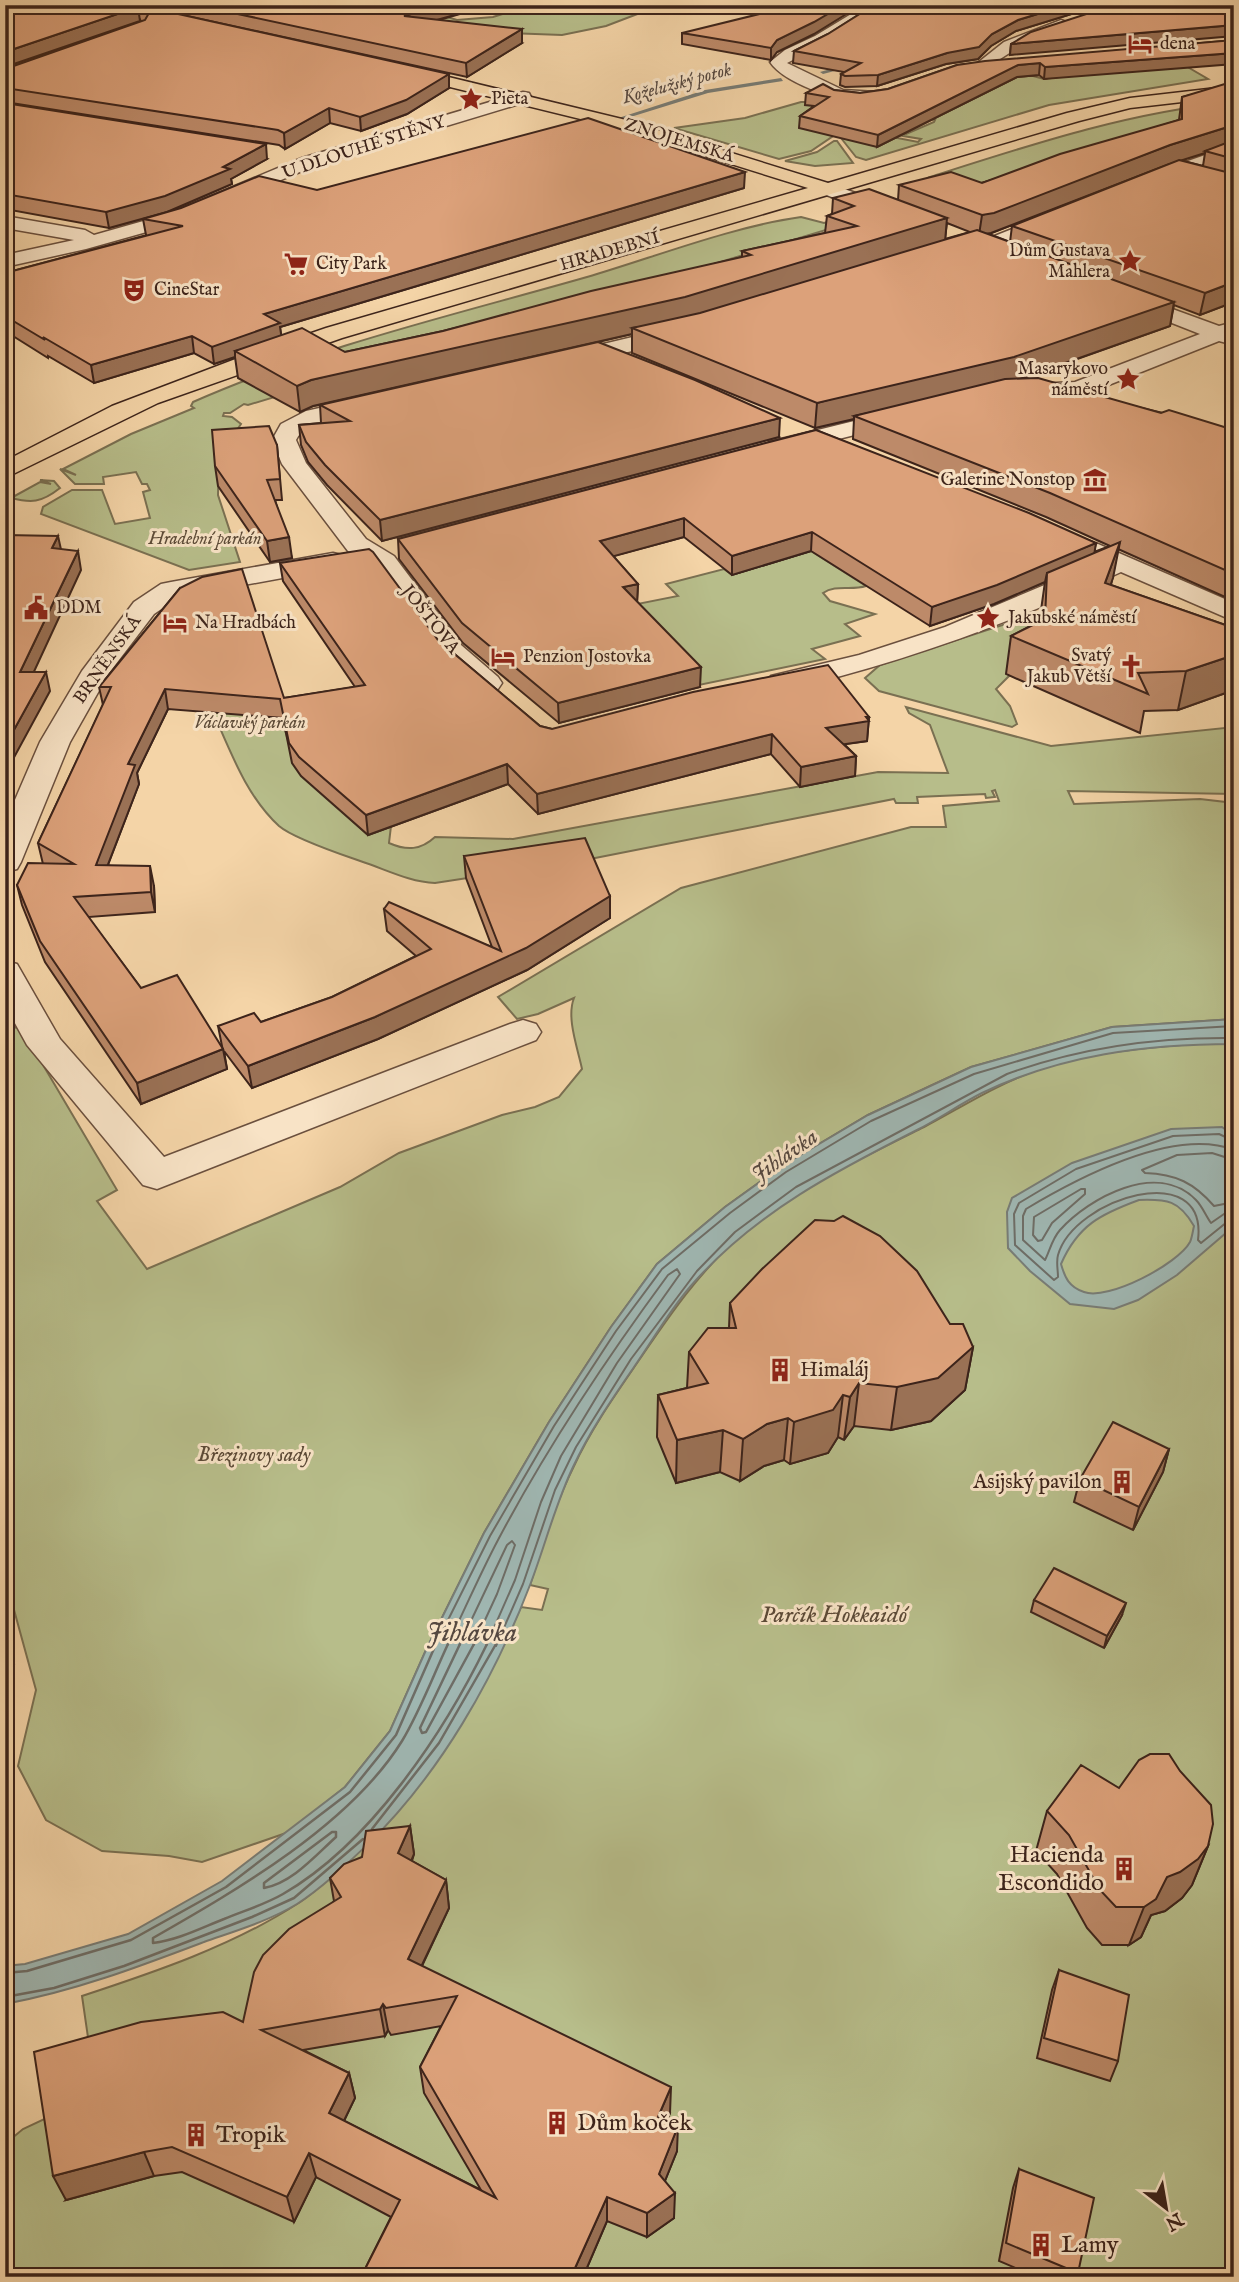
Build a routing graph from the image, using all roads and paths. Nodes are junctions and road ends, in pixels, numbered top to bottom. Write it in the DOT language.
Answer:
graph roads {
  1 [pos="879,5"];
  2 [pos="1080,19"];
  3 [pos="1010,63"];
  4 [pos="378,65"];
  5 [pos="983,65"];
  6 [pos="962,68"];
  7 [pos="890,90"];
  8 [pos="1234,91"];
  9 [pos="523,97"];
  10 [pos="1234,150"];
  11 [pos="1174,171"];
  12 [pos="1210,181"];
  13 [pos="828,189"];
  14 [pos="1123,191"];
  15 [pos="1072,211"];
  16 [pos="5,222"];
  17 [pos="914,222"];
  18 [pos="940,231"];
  19 [pos="72,233"];
  20 [pos="98,239"];
  21 [pos="978,244"];
  22 [pos="5,250"];
  23 [pos="935,254"];
  24 [pos="1017,258"];
  25 [pos="5,261"];
  26 [pos="1107,291"];
  27 [pos="703,326"];
  28 [pos="1229,333"];
  29 [pos="603,352"];
  30 [pos="550,364"];
  31 [pos="641,367"];
  32 [pos="1077,389"];
  33 [pos="1002,392"];
  34 [pos="393,398"];
  35 [pos="1103,399"];
  36 [pos="921,411"];
  37 [pos="773,423"];
  38 [pos="814,438"];
  39 [pos="862,454"];
  40 [pos="748,455"];
  41 [pos="5,471"];
  42 [pos="1080,544"];
  43 [pos="386,550"];
  44 [pos="1122,562"];
  45 [pos="1234,613"];
  46 [pos="750,688"];
  47 [pos="511,703"];
  48 [pos="5,862"];
  49 [pos="5,972"];
  50 [pos="523,1032"];
  1 -- 7 [label="street"];
  2 -- 5 [label="street"];
  3 -- 5 [label="street"];
  4 -- 9 [label="main road, ZNOJEMSKÁ"];
  5 -- 6 [label="street"];
  8 -- 13 [label="main road, HRADEBNÍ"];
  9 -- 13 [label="main road, ZNOJEMSKÁ"];
  9 -- 20 [label="street, U DLOUHÉ STĚNY"];
  10 -- 11 [label="street"];
  11 -- 12 [label="street"];
  11 -- 14 [label="street"];
  13 -- 17 [label="street, ZNOJEMSKÁ"];
  13 -- 41 [label="main road, HRADEBNÍ"];
  15 -- 21 [label="street"];
  16 -- 19 [label="street"];
  18 -- 21 [label="street"];
  19 -- 20 [label="street"];
  19 -- 22 [label="street"];
  20 -- 25 [label="street, U DLOUHÉ STĚNY"];
  21 -- 23 [label="street"];
  21 -- 24 [label="street"];
  26 -- 28 [label="street"];
  27 -- 29 [label="street"];
  28 -- 32 [label="street"];
  29 -- 30 [label="street"];
  29 -- 31 [label="street"];
  32 -- 33 [label="street"];
  32 -- 35 [label="street"];
  34 -- 43 [label="street, JOŠTOVA"];
  36 -- 38 [label="street"];
  37 -- 38 [label="street"];
  38 -- 39 [label="street"];
  38 -- 40 [label="street"];
  42 -- 44 [label="street"];
  43 -- 47 [label="street, JOŠTOVA"];
  43 -- 48 [label="street, BRNĚNSKÁ"];
  44 -- 45 [label="street"];
  44 -- 46 [label="street"];
  49 -- 50 [label="street"];
}
